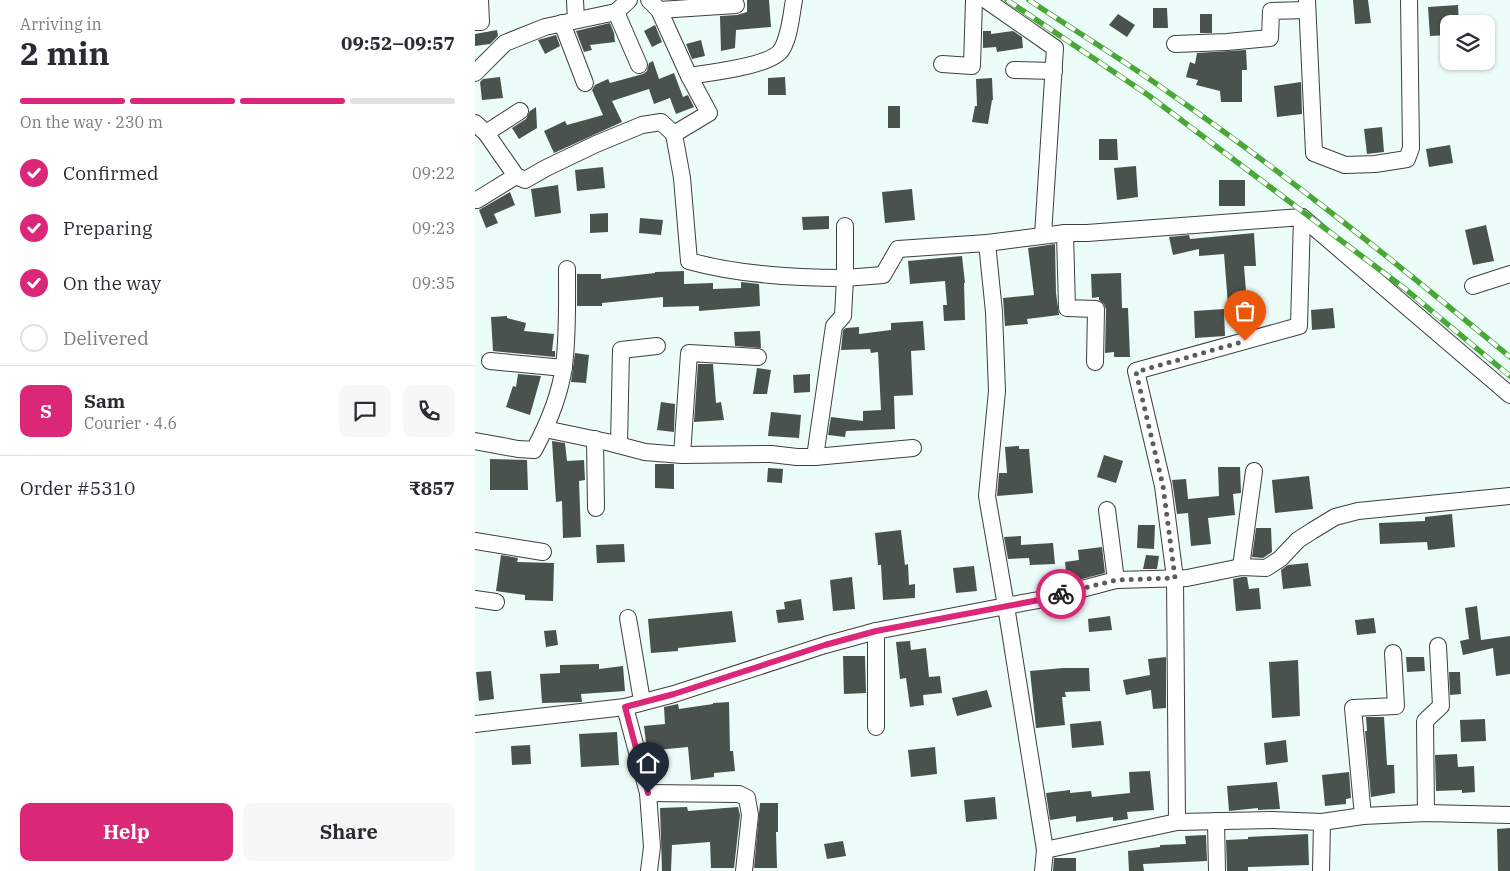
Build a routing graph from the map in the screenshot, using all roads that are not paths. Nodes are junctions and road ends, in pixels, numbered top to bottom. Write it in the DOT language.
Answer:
graph roads {
  1 [pos="480,0"];
  2 [pos="575,0"];
  3 [pos="629,0"];
  4 [pos="794,0"];
  5 [pos="974,0"];
  6 [pos="986,0"];
  7 [pos="1409,0"];
  8 [pos="654,5"];
  9 [pos="1307,5"];
  10 [pos="736,6"];
  11 [pos="1271,6"];
  12 [pos="616,12"];
  13 [pos="569,21"];
  14 [pos="475,22"];
  15 [pos="1175,44"];
  16 [pos="942,64"];
  17 [pos="639,65"];
  18 [pos="1015,70"];
  19 [pos="1054,71"];
  20 [pos="475,73"];
  21 [pos="689,76"];
  22 [pos="585,83"];
  23 [pos="520,110"];
  24 [pos="481,128"];
  25 [pos="674,134"];
  26 [pos="516,176"];
  27 [pos="477,200"];
  28 [pos="1302,216"];
  29 [pos="845,226"];
  30 [pos="1065,233"];
  31 [pos="1043,235"];
  32 [pos="987,243"];
  33 [pos="567,269"];
  34 [pos="1510,274"];
  35 [pos="845,278"];
  36 [pos="1473,286"];
  37 [pos="657,346"];
  38 [pos="758,356"];
  39 [pos="489,361"];
  40 [pos="1095,362"];
  41 [pos="564,368"];
  42 [pos="1510,395"];
  43 [pos="545,429"];
  44 [pos="595,439"];
  45 [pos="475,441"];
  46 [pos="619,445"];
  47 [pos="913,448"];
  48 [pos="682,455"];
  49 [pos="815,457"];
  50 [pos="1254,470"];
  51 [pos="1510,496"];
  52 [pos="596,508"];
  53 [pos="1107,510"];
  54 [pos="475,541"];
  55 [pos="543,552"];
  56 [pos="1241,567"];
  57 [pos="1175,578"];
  58 [pos="1116,580"];
  59 [pos="475,600"];
  60 [pos="497,602"];
  61 [pos="1006,606"];
  62 [pos="628,618"];
  63 [pos="876,631"];
  64 [pos="1438,646"];
  65 [pos="1393,654"];
  66 [pos="642,701"];
  67 [pos="625,707"];
  68 [pos="475,724"];
  69 [pos="877,727"];
  70 [pos="648,793"];
  71 [pos="1426,813"];
  72 [pos="1510,815"];
  73 [pos="1363,816"];
  74 [pos="1216,821"];
  75 [pos="1177,822"];
  76 [pos="1322,822"];
  77 [pos="1045,850"];
  78 [pos="649,871"];
  79 [pos="744,871"];
  80 [pos="1043,871"];
  81 [pos="1217,871"];
  82 [pos="1321,871"];
  1 -- 14 [label="street"];
  2 -- 13 [label="street"];
  3 -- 12 [label="street"];
  4 -- 21 [label="street"];
  5 -- 16 [label="street"];
  6 -- 19 [label="street"];
  7 -- 9 [label="street"];
  8 -- 10 [label="street"];
  8 -- 21 [label="street"];
  9 -- 11 [label="street"];
  11 -- 15 [label="street"];
  12 -- 13 [label="street"];
  12 -- 17 [label="street"];
  13 -- 20 [label="street"];
  13 -- 22 [label="street"];
  18 -- 19 [label="street"];
  19 -- 31 [label="street"];
  21 -- 25 [label="street"];
  23 -- 24 [label="street"];
  24 -- 26 [label="street"];
  25 -- 26 [label="street"];
  25 -- 35 [label="street"];
  26 -- 27 [label="street"];
  28 -- 30 [label="street"];
  28 -- 42 [label="street"];
  28 -- 57 [label="street"];
  29 -- 35 [label="street"];
  30 -- 31 [label="street"];
  30 -- 40 [label="street"];
  31 -- 32 [label="street"];
  32 -- 35 [label="street"];
  32 -- 61 [label="street"];
  33 -- 41 [label="street"];
  34 -- 36 [label="street"];
  35 -- 49 [label="street"];
  37 -- 46 [label="street"];
  38 -- 48 [label="street"];
  39 -- 41 [label="street"];
  41 -- 43 [label="street"];
  43 -- 44 [label="street"];
  43 -- 45 [label="street"];
  44 -- 46 [label="street"];
  44 -- 52 [label="street"];
  46 -- 48 [label="street"];
  47 -- 49 [label="street"];
  48 -- 49 [label="street"];
  50 -- 56 [label="street"];
  51 -- 56 [label="street"];
  53 -- 58 [label="street"];
  54 -- 55 [label="street"];
  56 -- 57 [label="street"];
  57 -- 58 [label="street"];
  57 -- 75 [label="street"];
  58 -- 61 [label="street"];
  59 -- 60 [label="street"];
  61 -- 63 [label="street"];
  61 -- 77 [label="street"];
  62 -- 66 [label="street"];
  63 -- 66 [label="street"];
  63 -- 69 [label="street"];
  64 -- 71 [label="street"];
  65 -- 73 [label="street"];
  66 -- 67 [label="street"];
  67 -- 68 [label="street"];
  67 -- 70 [label="street"];
  70 -- 78 [label="street"];
  70 -- 79 [label="street"];
  71 -- 72 [label="street"];
  71 -- 73 [label="street"];
  73 -- 76 [label="street"];
  74 -- 75 [label="street"];
  74 -- 76 [label="street"];
  74 -- 81 [label="street"];
  75 -- 77 [label="street"];
  76 -- 82 [label="street"];
  77 -- 80 [label="street"];
}
